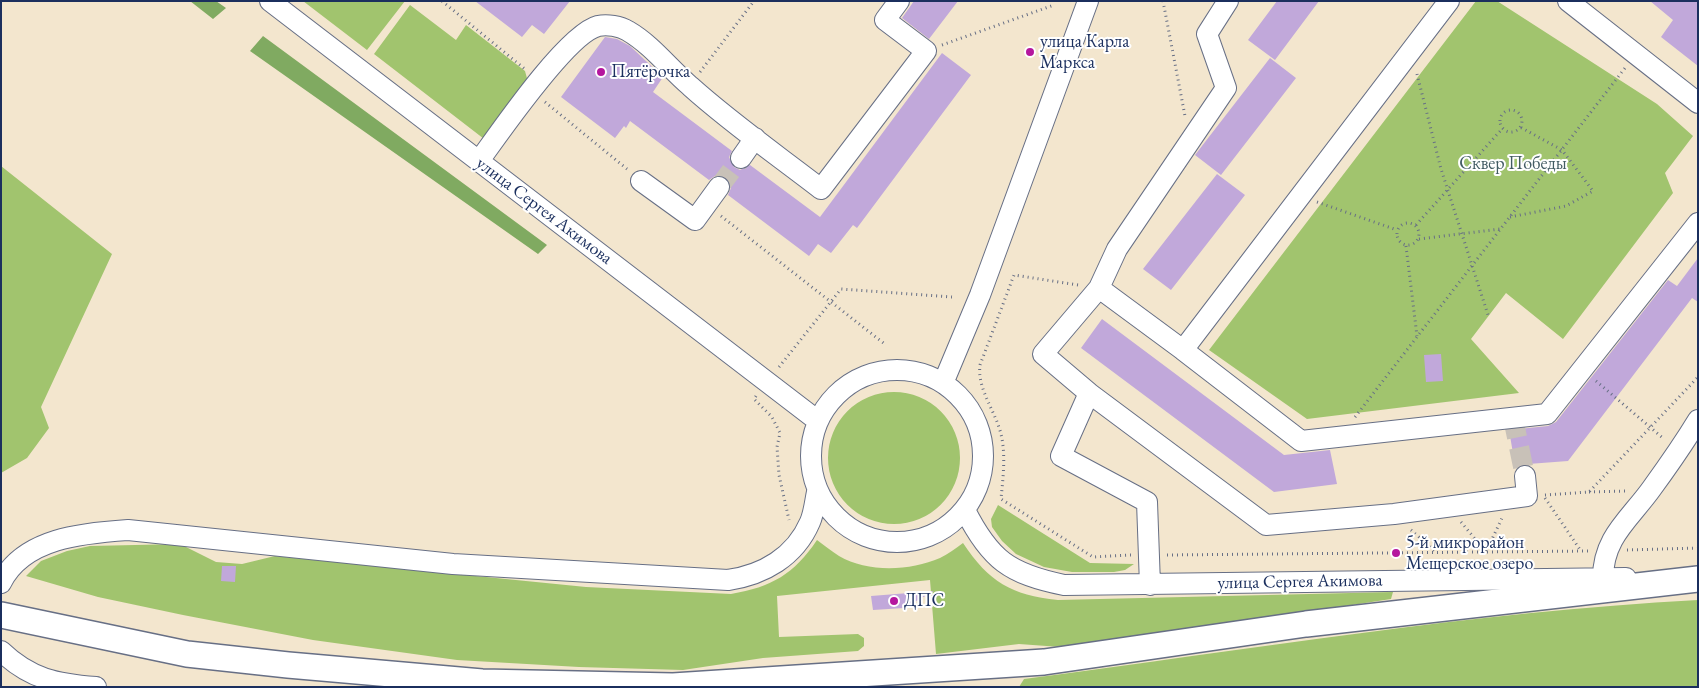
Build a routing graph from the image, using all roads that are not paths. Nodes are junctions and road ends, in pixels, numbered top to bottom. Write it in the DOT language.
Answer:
graph roads {
  1 [pos="270,1"];
  2 [pos="899,1"];
  3 [pos="1088,1"];
  4 [pos="1228,1"];
  5 [pos="1449,1"];
  6 [pos="1568,1"];
  7 [pos="1698,103"];
  8 [pos="755,138"];
  9 [pos="741,158"];
  10 [pos="479,161"];
  11 [pos="641,181"];
  12 [pos="719,188"];
  13 [pos="1698,223"];
  14 [pos="1099,288"];
  15 [pos="1182,350"];
  16 [pos="944,381"];
  17 [pos="1089,393"];
  18 [pos="818,421"];
  19 [pos="1696,426"];
  20 [pos="1524,476"];
  21 [pos="817,492"];
  22 [pos="965,510"];
  23 [pos="1603,578"];
  24 [pos="1698,579"];
  25 [pos="1,584"];
  26 [pos="1150,585"];
  27 [pos="11,617"];
  28 [pos="1,651"];
  29 [pos="887,674"];
  30 [pos="96,687"];
  31 [pos="922,687"];
  1 -- 10 [label="street, улица Сергея Акимова"];
  2 -- 8 [label="street"];
  3 -- 16 [label="street"];
  4 -- 14 [label="street"];
  5 -- 15 [label="street"];
  6 -- 7 [label="street"];
  8 -- 9 [label="street"];
  8 -- 10 [label="street"];
  10 -- 18 [label="street, улица Сергея Акимова"];
  11 -- 12 [label="street"];
  13 -- 15 [label="street"];
  14 -- 15 [label="street"];
  14 -- 17 [label="street"];
  16 -- 18 [label="street"];
  16 -- 22 [label="street"];
  17 -- 20 [label="street"];
  17 -- 26 [label="street"];
  18 -- 21 [label="street"];
  19 -- 23 [label="street"];
  21 -- 22 [label="street"];
  21 -- 25 [label="street"];
  22 -- 26 [label="street, улица Сергея Акимова"];
  23 -- 24 [label="street, улица Сергея Акимова"];
  23 -- 26 [label="street, улица Сергея Акимова"];
  24 -- 29 [label="main road"];
  27 -- 29 [label="main road"];
  28 -- 30 [label="street"];
  29 -- 31 [label="main road"];
}
